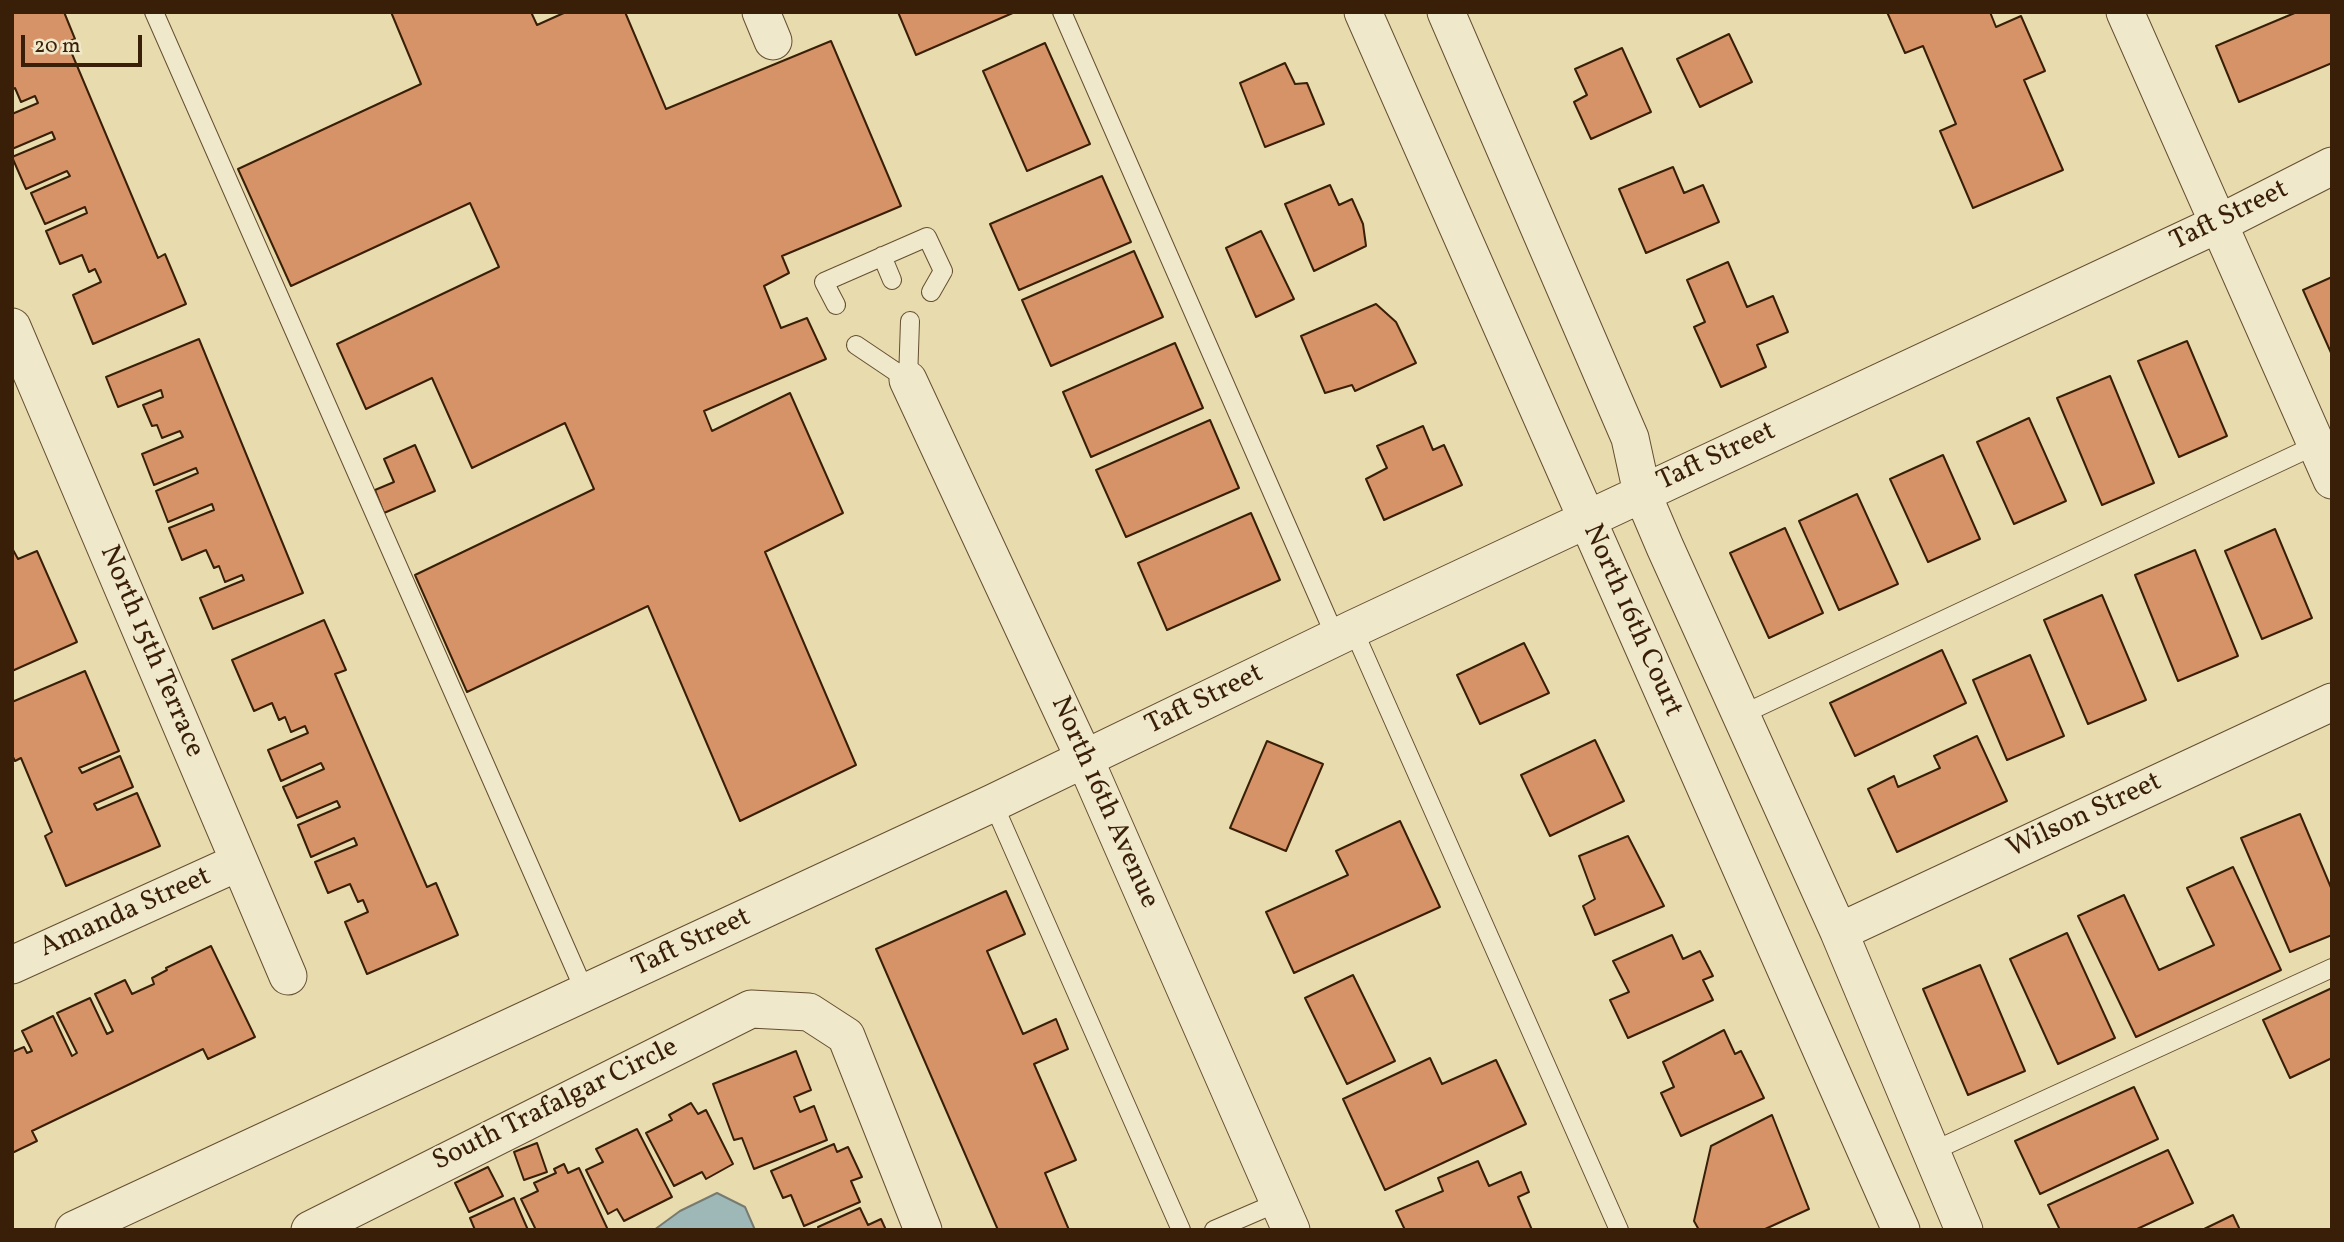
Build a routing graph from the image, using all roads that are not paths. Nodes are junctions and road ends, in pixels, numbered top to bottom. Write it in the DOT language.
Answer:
graph roads {
  1 [pos="154,12"];
  2 [pos="1062,12"];
  3 [pos="1363,12"];
  4 [pos="1446,12"];
  5 [pos="2125,12"];
  6 [pos="2332,166"];
  7 [pos="2218,223"];
  8 [pos="882,256"];
  9 [pos="892,281"];
  10 [pos="931,292"];
  11 [pos="836,305"];
  12 [pos="910,321"];
  13 [pos="12,327"];
  14 [pos="856,345"];
  15 [pos="908,380"];
  16 [pos="2316,446"];
  17 [pos="2332,480"];
  18 [pos="1642,493"];
  19 [pos="1586,520"];
  20 [pos="1344,634"];
  21 [pos="2332,702"];
  22 [pos="1741,715"];
  23 [pos="1085,760"];
  24 [pos="993,803"];
  25 [pos="239,862"];
  26 [pos="1839,932"];
  27 [pos="12,965"];
  28 [pos="2332,968"];
  29 [pos="288,976"];
  30 [pos="586,994"];
  31 [pos="1931,1152"];
  32 [pos="1285,1216"];
  33 [pos="74,1230"];
  34 [pos="310,1230"];
  35 [pos="923,1230"];
  36 [pos="1181,1230"];
  37 [pos="1214,1230"];
  38 [pos="1619,1230"];
  39 [pos="1901,1230"];
  40 [pos="1964,1230"];
  1 -- 30 [label="lane"];
  2 -- 20 [label="lane"];
  3 -- 19 [label="street, North 16th Court"];
  4 -- 18 [label="street"];
  5 -- 7 [label="street"];
  6 -- 7 [label="street, Taft Street"];
  7 -- 16 [label="street"];
  7 -- 18 [label="street, Taft Street"];
  8 -- 9 [label="lane"];
  8 -- 10 [label="lane"];
  8 -- 11 [label="lane"];
  12 -- 15 [label="lane"];
  13 -- 25 [label="street, North 15th Terrace"];
  14 -- 15 [label="lane"];
  15 -- 23 [label="street, North 16th Avenue"];
  16 -- 17 [label="street"];
  16 -- 22 [label="lane"];
  18 -- 19 [label="street, Taft Street"];
  18 -- 22 [label="street"];
  19 -- 20 [label="street, Taft Street"];
  19 -- 39 [label="street, North 16th Court"];
  20 -- 23 [label="street, Taft Street"];
  20 -- 38 [label="lane"];
  21 -- 26 [label="street, Wilson Street"];
  22 -- 26 [label="street"];
  23 -- 24 [label="street, Taft Street"];
  23 -- 32 [label="street, North 16th Avenue"];
  24 -- 30 [label="street, Taft Street"];
  24 -- 36 [label="lane"];
  25 -- 27 [label="street, Amanda Street"];
  25 -- 29 [label="street, North 15th Terrace"];
  26 -- 31 [label="street"];
  28 -- 31 [label="lane"];
  30 -- 33 [label="street, Taft Street"];
  31 -- 40 [label="street"];
  32 -- 37 [label="lane"];
  34 -- 35 [label="street, South Trafalgar Circle"];
}
